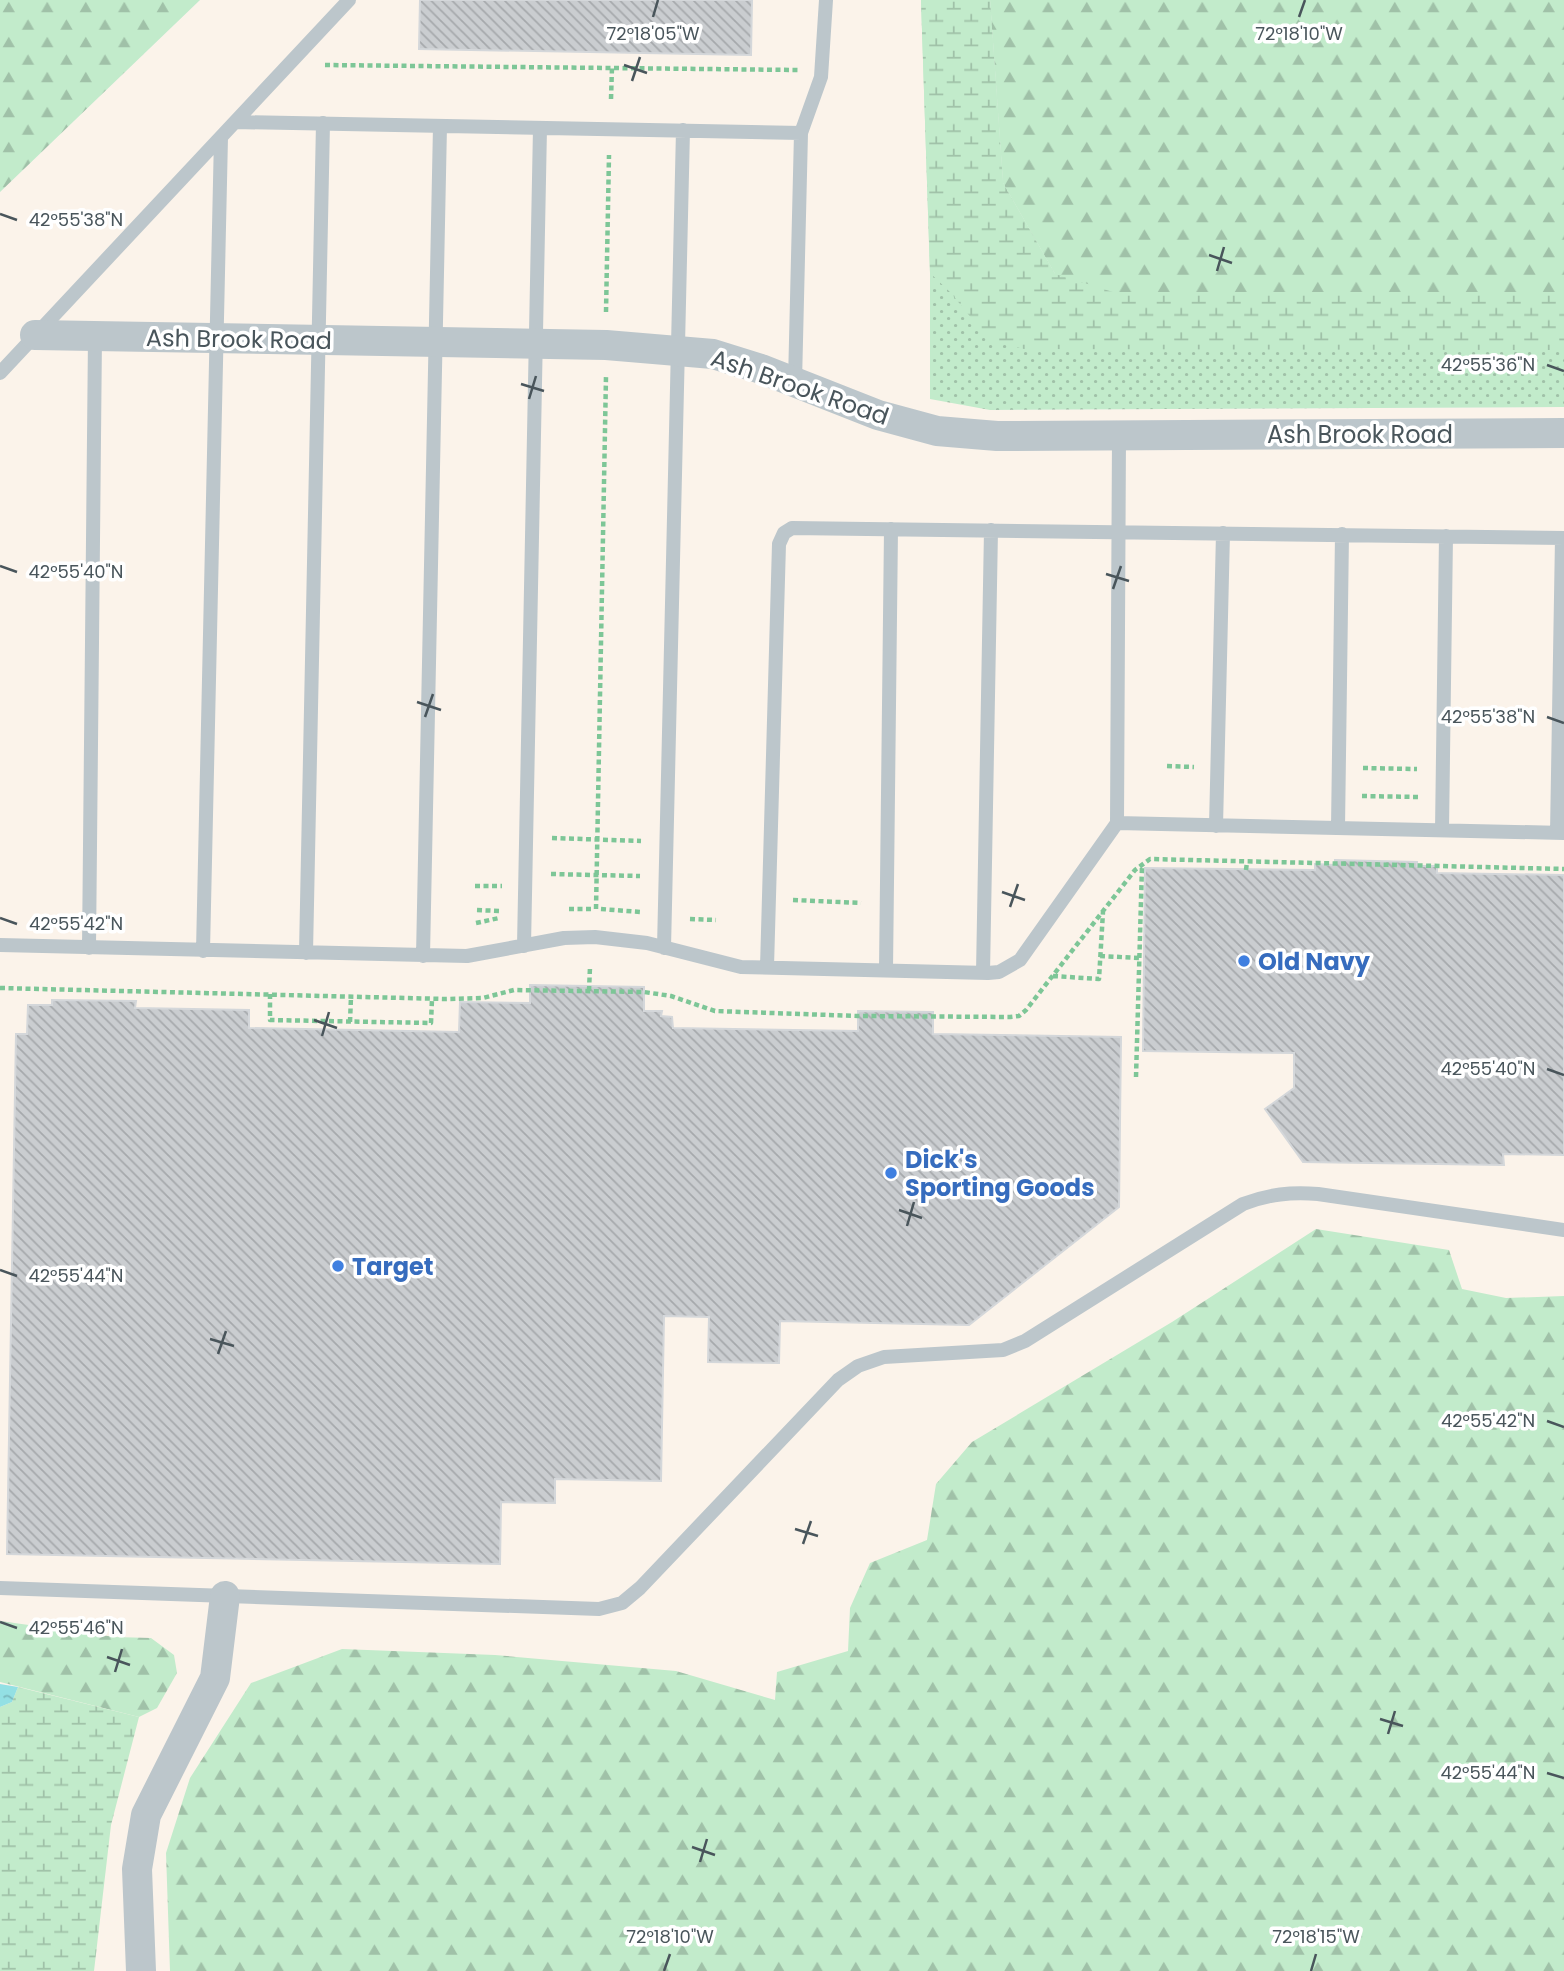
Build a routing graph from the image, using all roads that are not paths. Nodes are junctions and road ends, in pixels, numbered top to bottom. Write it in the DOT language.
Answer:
graph roads {
  1 [pos="349,0"];
  2 [pos="826,0"];
  3 [pos="234,122"];
  4 [pos="323,123"];
  5 [pos="440,126"];
  6 [pos="540,128"];
  7 [pos="683,130"];
  8 [pos="801,132"];
  9 [pos="221,137"];
  10 [pos="35,335"];
  11 [pos="95,336"];
  12 [pos="216,338"];
  13 [pos="316,340"];
  14 [pos="434,342"];
  15 [pos="536,344"];
  16 [pos="677,351"];
  17 [pos="0,373"];
  18 [pos="795,382"];
  19 [pos="1564,433"];
  20 [pos="1119,435"];
  21 [pos="891,529"];
  22 [pos="991,530"];
  23 [pos="1118,531"];
  24 [pos="1223,533"];
  25 [pos="1342,534"];
  26 [pos="1446,537"];
  27 [pos="1563,538"];
  28 [pos="1118,823"];
  29 [pos="1216,826"];
  30 [pos="1338,828"];
  31 [pos="1441,830"];
  32 [pos="1560,833"];
  33 [pos="0,945"];
  34 [pos="523,946"];
  35 [pos="89,948"];
  36 [pos="664,948"];
  37 [pos="203,951"];
  38 [pos="306,953"];
  39 [pos="423,956"];
  40 [pos="767,967"];
  41 [pos="886,970"];
  42 [pos="983,973"];
  43 [pos="1564,1230"];
  44 [pos="0,1588"];
  45 [pos="225,1596"];
  46 [pos="141,1971"];
  1 -- 3 [label="lane"];
  2 -- 8 [label="lane"];
  3 -- 4 [label="lane"];
  3 -- 9 [label="lane"];
  4 -- 5 [label="lane"];
  4 -- 13 [label="lane"];
  5 -- 6 [label="lane"];
  5 -- 14 [label="lane"];
  6 -- 7 [label="lane"];
  6 -- 15 [label="lane"];
  7 -- 8 [label="lane"];
  7 -- 16 [label="lane"];
  8 -- 18 [label="lane"];
  9 -- 10 [label="lane"];
  9 -- 12 [label="lane"];
  10 -- 11 [label="street, Ash Brook Road"];
  10 -- 17 [label="lane"];
  11 -- 12 [label="street, Ash Brook Road"];
  11 -- 35 [label="lane"];
  12 -- 13 [label="street, Ash Brook Road"];
  12 -- 37 [label="lane"];
  13 -- 14 [label="street, Ash Brook Road"];
  13 -- 38 [label="lane"];
  14 -- 15 [label="street, Ash Brook Road"];
  14 -- 39 [label="lane"];
  15 -- 16 [label="street, Ash Brook Road"];
  15 -- 34 [label="lane"];
  16 -- 18 [label="street, Ash Brook Road"];
  16 -- 36 [label="lane"];
  18 -- 20 [label="street, Ash Brook Road"];
  19 -- 20 [label="street, Ash Brook Road"];
  20 -- 23 [label="lane"];
  21 -- 22 [label="lane"];
  21 -- 40 [label="lane"];
  21 -- 41 [label="lane"];
  22 -- 23 [label="lane"];
  22 -- 42 [label="lane"];
  23 -- 24 [label="lane"];
  23 -- 28 [label="lane"];
  24 -- 25 [label="lane"];
  24 -- 29 [label="lane"];
  25 -- 26 [label="lane"];
  25 -- 30 [label="lane"];
  26 -- 27 [label="lane"];
  26 -- 31 [label="lane"];
  27 -- 32 [label="lane"];
  28 -- 29 [label="lane"];
  28 -- 42 [label="lane"];
  29 -- 30 [label="lane"];
  30 -- 31 [label="lane"];
  31 -- 32 [label="lane"];
  33 -- 35 [label="lane"];
  34 -- 36 [label="lane"];
  34 -- 39 [label="lane"];
  35 -- 37 [label="lane"];
  36 -- 40 [label="lane"];
  37 -- 38 [label="lane"];
  38 -- 39 [label="lane"];
  40 -- 41 [label="lane"];
  41 -- 42 [label="lane"];
  43 -- 45 [label="lane"];
  44 -- 45 [label="lane"];
  45 -- 46 [label="street"];
}
